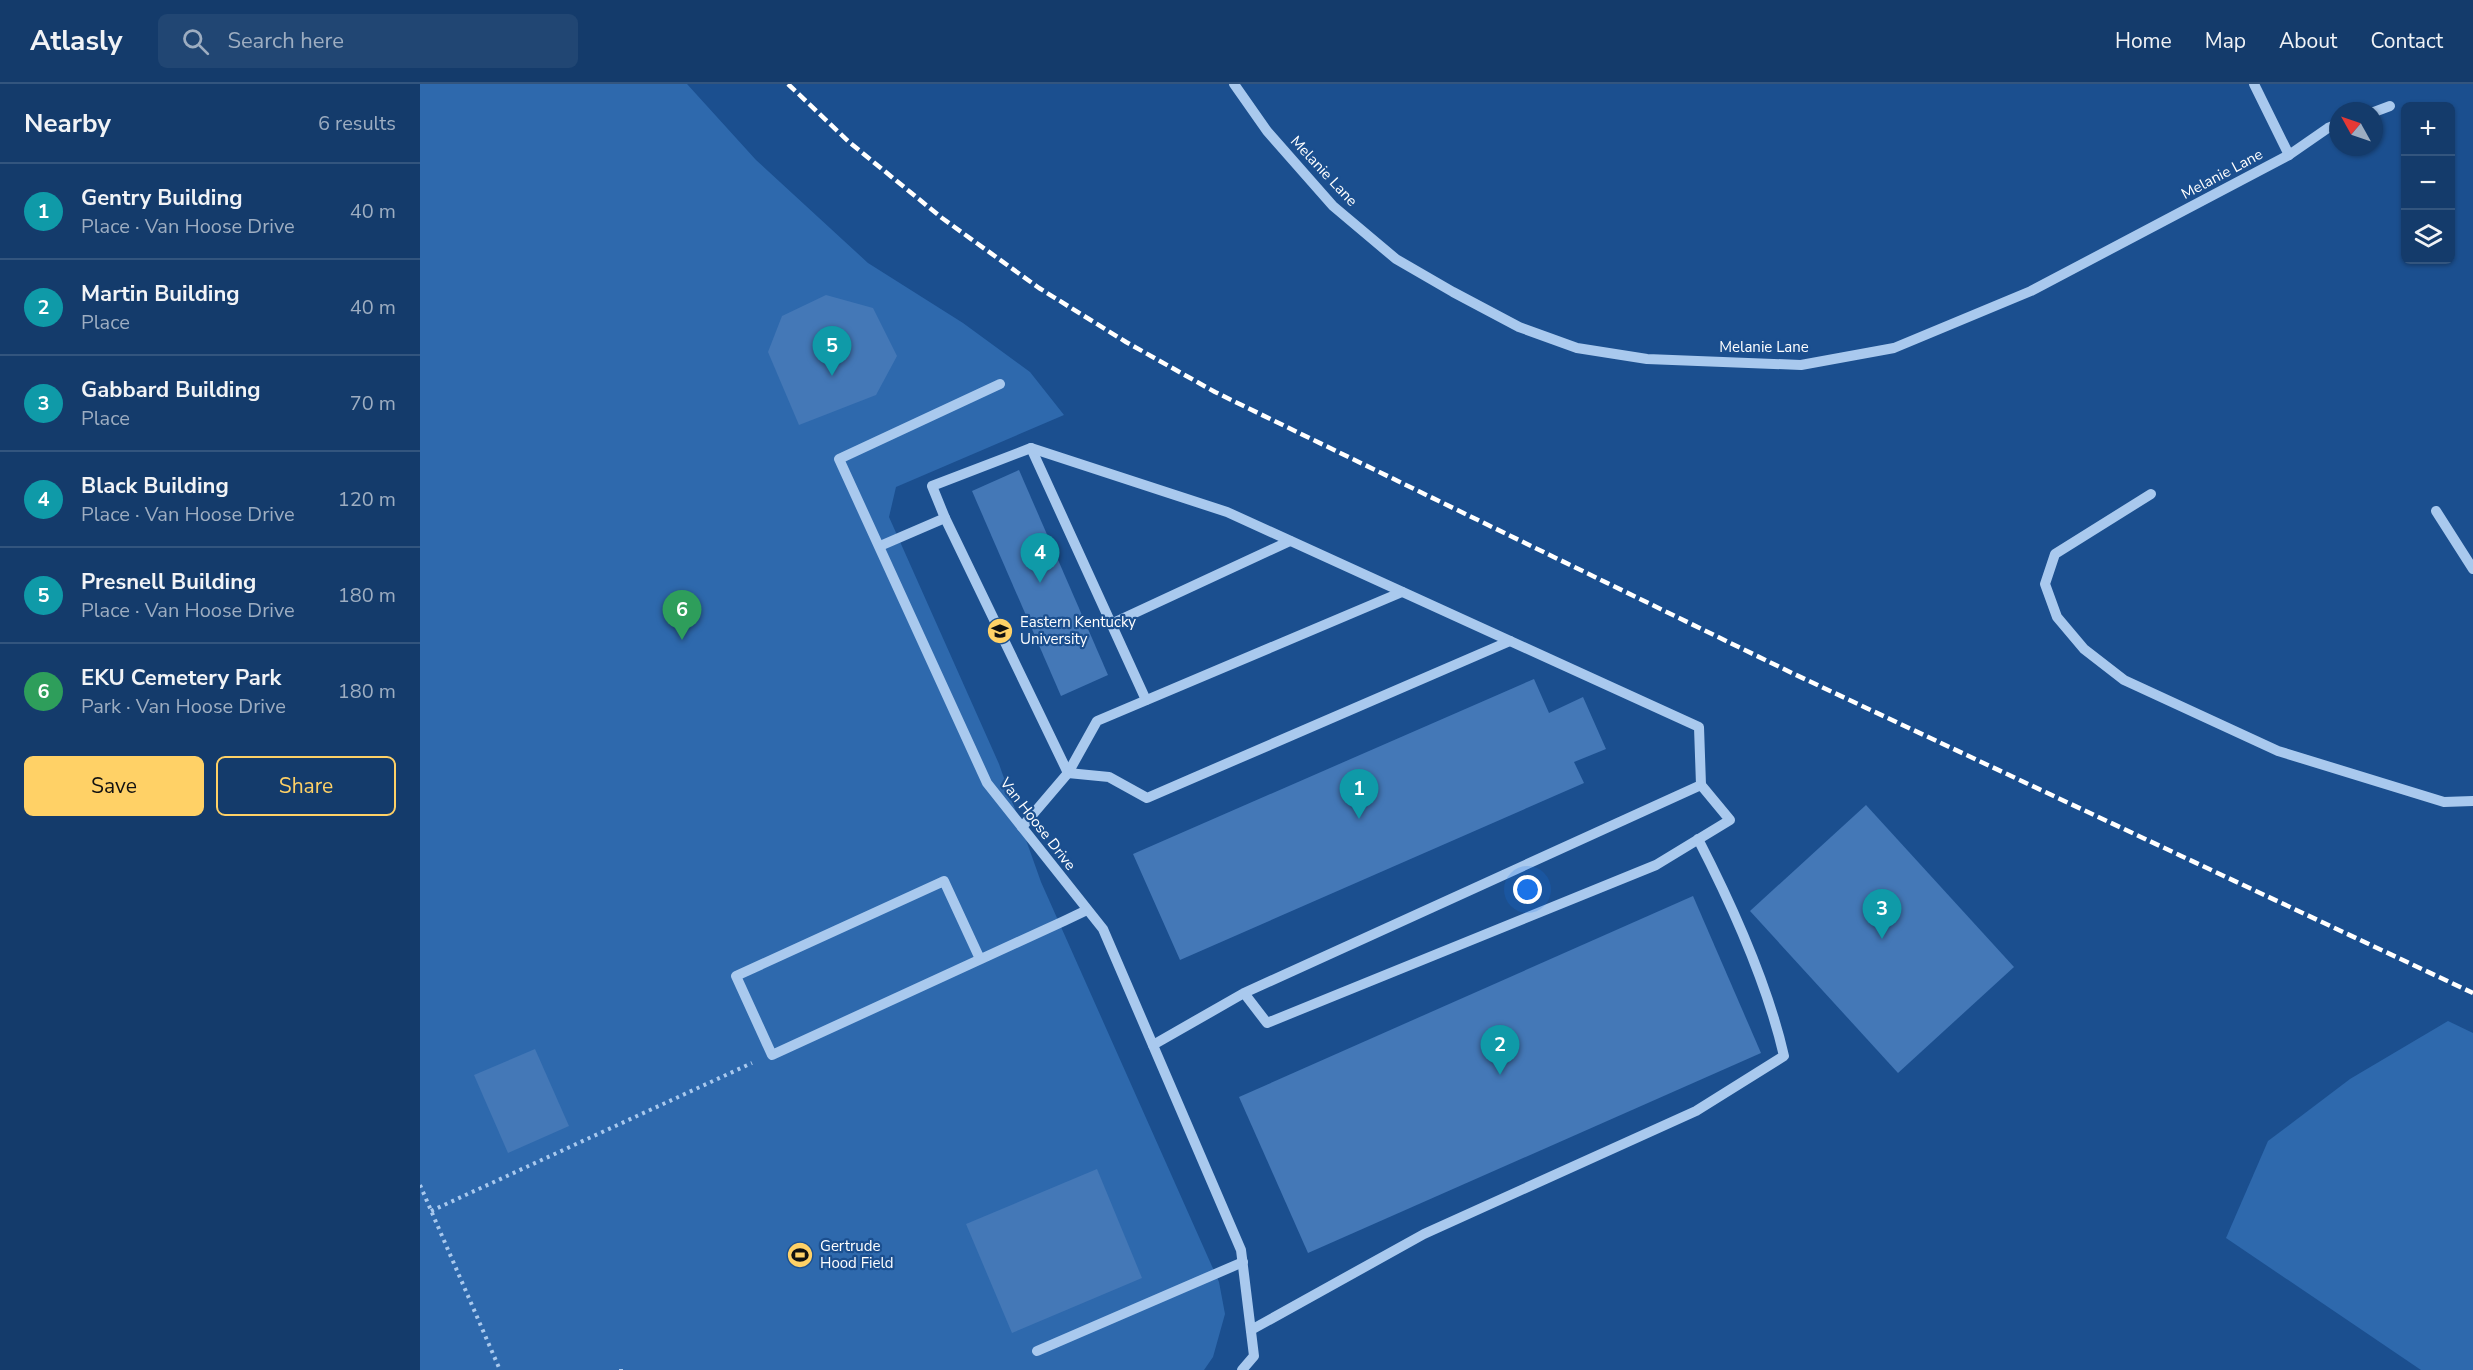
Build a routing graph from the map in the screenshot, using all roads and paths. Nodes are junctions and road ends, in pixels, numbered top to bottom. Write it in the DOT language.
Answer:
graph roads {
  1 [pos="1234,84"];
  2 [pos="2253,84"];
  3 [pos="2390,106"];
  4 [pos="2383,109"];
  5 [pos="2329,128"];
  6 [pos="2289,155"];
  7 [pos="1000,384"];
  8 [pos="1031,448"];
  9 [pos="2151,494"];
  10 [pos="2436,511"];
  11 [pos="945,518"];
  12 [pos="1290,541"];
  13 [pos="880,546"];
  14 [pos="2473,569"];
  15 [pos="1402,592"];
  16 [pos="1111,624"];
  17 [pos="1509,640"];
  18 [pos="1146,700"];
  19 [pos="1068,773"];
  20 [pos="1701,785"];
  21 [pos="2473,801"];
  22 [pos="1022,827"];
  23 [pos="1698,839"];
  24 [pos="1087,910"];
  25 [pos="980,959"];
  26 [pos="1244,993"];
  27 [pos="1153,1045"];
  28 [pos="772,1054"];
  29 [pos="420,1185"];
  30 [pos="431,1211"];
  31 [pos="1243,1262"];
  32 [pos="1251,1330"];
  33 [pos="1037,1351"];
  34 [pos="500,1370"];
  35 [pos="1242,1370"];
  1 -- 6 [label="street, Melanie Lane"];
  2 -- 6 [label="street"];
  3 -- 4 [label="street"];
  5 -- 6 [label="street, Melanie Lane"];
  7 -- 13 [label="street, Van Hoose Drive"];
  8 -- 11 [label="street"];
  8 -- 12 [label="street"];
  8 -- 16 [label="street"];
  9 -- 21 [label="street"];
  10 -- 14 [label="street"];
  11 -- 13 [label="street"];
  11 -- 19 [label="street"];
  12 -- 15 [label="street"];
  12 -- 16 [label="street"];
  13 -- 22 [label="street, Van Hoose Drive"];
  15 -- 17 [label="street"];
  15 -- 18 [label="street"];
  16 -- 18 [label="street"];
  17 -- 19 [label="street"];
  17 -- 20 [label="street"];
  18 -- 19 [label="street"];
  19 -- 22 [label="street"];
  20 -- 23 [label="street"];
  20 -- 26 [label="street"];
  22 -- 24 [label="street, Van Hoose Drive"];
  23 -- 26 [label="street"];
  23 -- 32 [label="street"];
  24 -- 25 [label="street"];
  24 -- 27 [label="street, Van Hoose Drive"];
  25 -- 28 [label="street"];
  25 -- 28 [label="street"];
  26 -- 27 [label="street"];
  27 -- 31 [label="street, Van Hoose Drive"];
  28 -- 30 [label="path"];
  29 -- 30 [label="path"];
  30 -- 34 [label="path"];
  31 -- 32 [label="street, Van Hoose Drive"];
  31 -- 33 [label="street"];
  32 -- 35 [label="street, Van Hoose Drive"];
}
